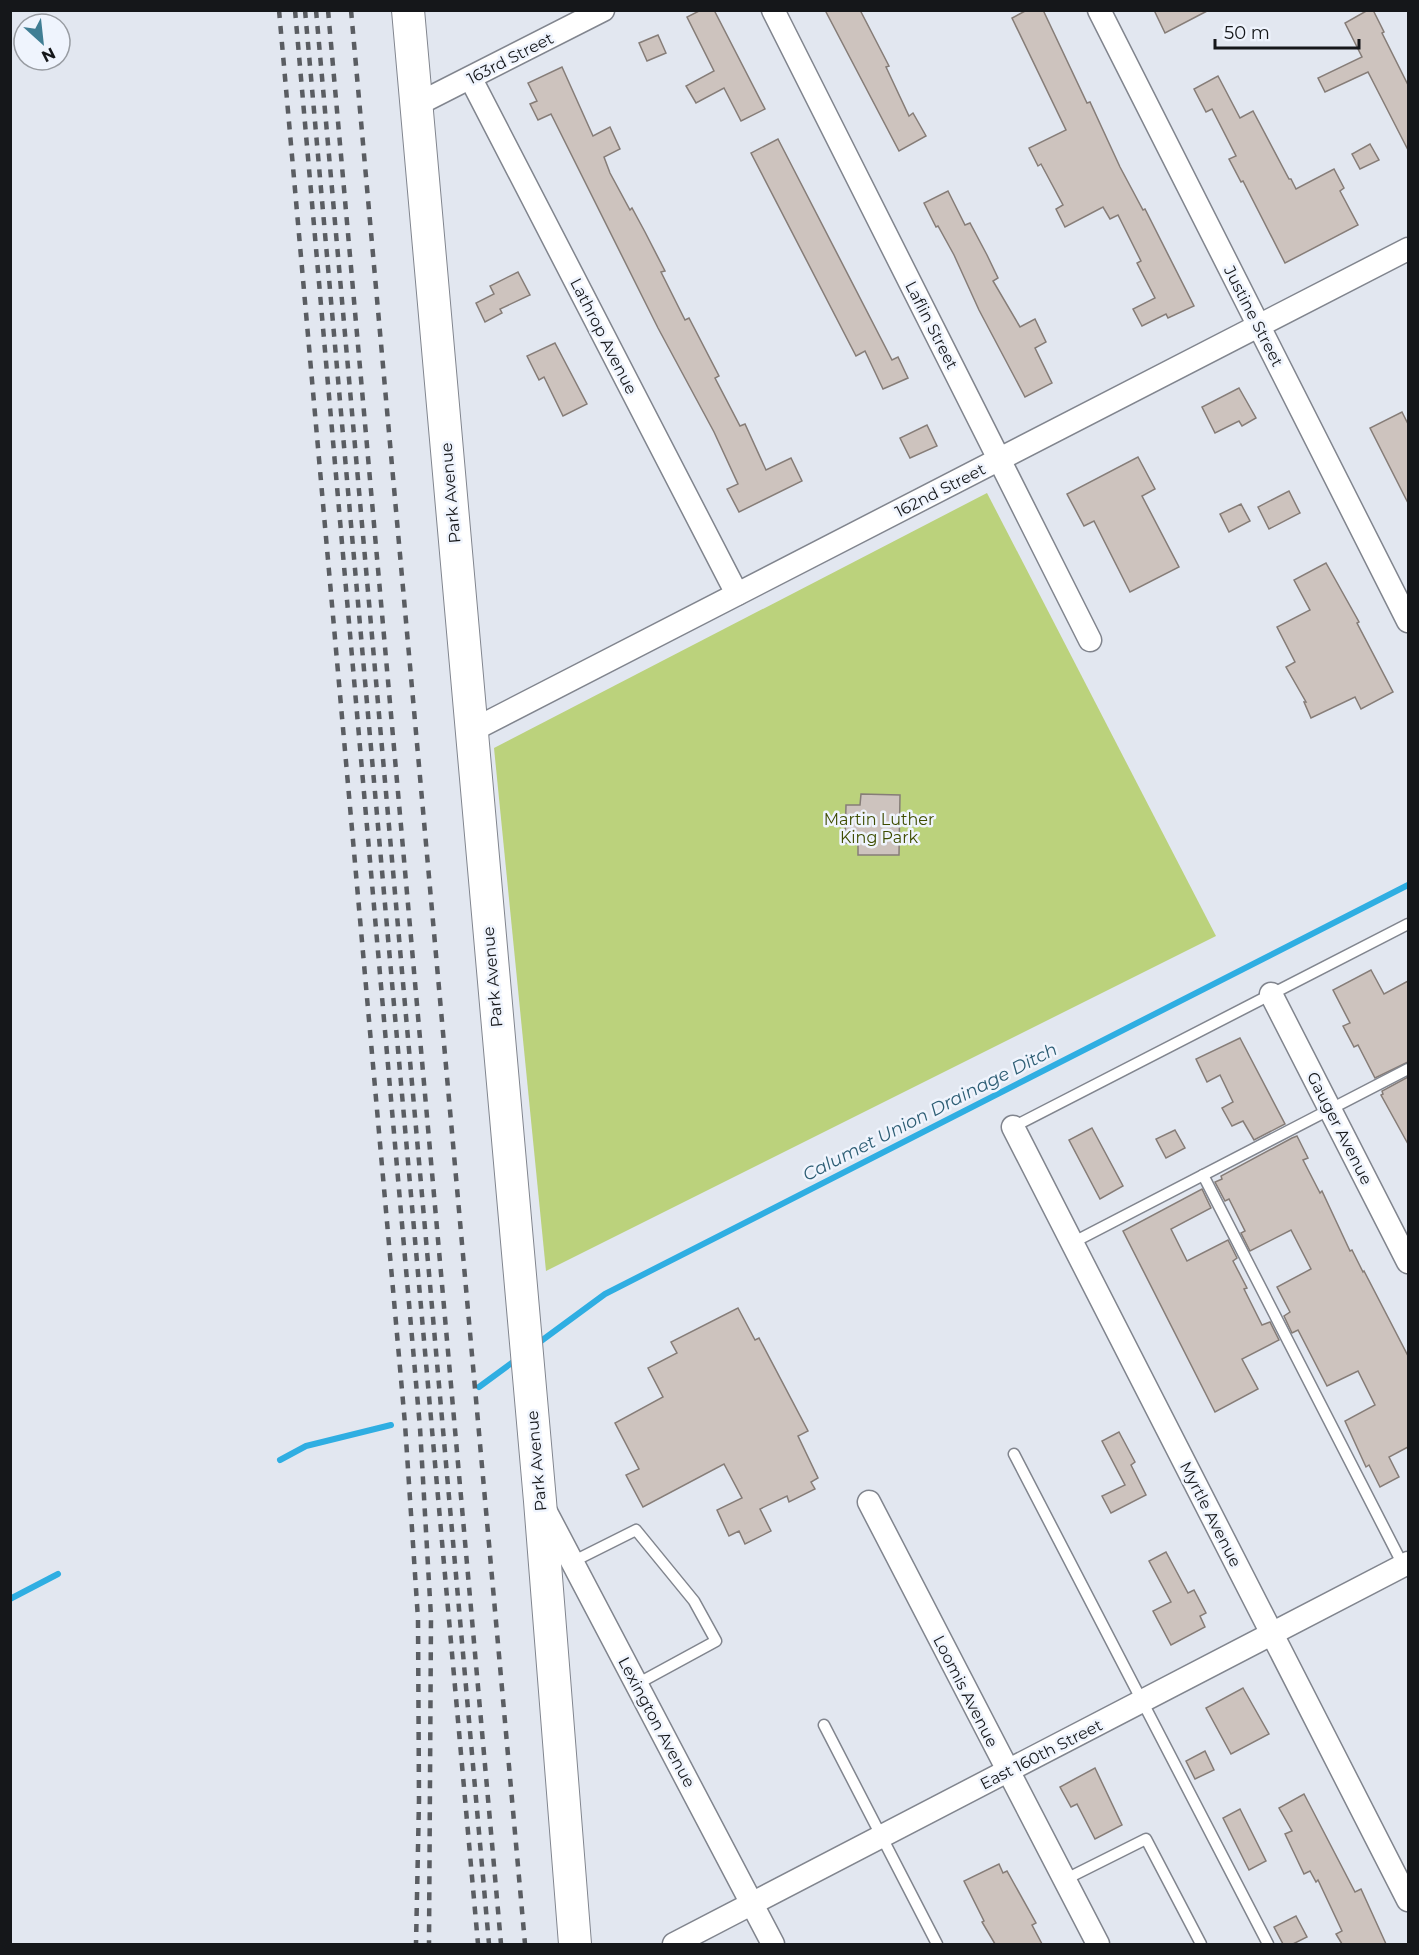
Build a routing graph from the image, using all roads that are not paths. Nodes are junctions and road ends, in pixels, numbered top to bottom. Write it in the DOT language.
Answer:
graph roads {
  1 [pos="408,10"];
  2 [pos="603,10"];
  3 [pos="773,10"];
  4 [pos="1099,10"];
  5 [pos="471,78"];
  6 [pos="416,105"];
  7 [pos="1408,249"];
  8 [pos="1259,326"];
  9 [pos="999,459"];
  10 [pos="737,594"];
  11 [pos="1408,621"];
  12 [pos="1090,640"];
  13 [pos="471,731"];
  14 [pos="1407,927"];
  15 [pos="1271,994"];
  16 [pos="1408,1069"];
  17 [pos="1330,1109"];
  18 [pos="1013,1127"];
  19 [pos="1203,1175"];
  20 [pos="1072,1243"];
  21 [pos="1408,1262"];
  22 [pos="1014,1454"];
  23 [pos="540,1500"];
  24 [pos="869,1502"];
  25 [pos="572,1562"];
  26 [pos="1407,1568"];
  27 [pos="1272,1634"];
  28 [pos="637,1684"];
  29 [pos="1142,1701"];
  30 [pos="824,1725"];
  31 [pos="1007,1771"];
  32 [pos="882,1836"];
  33 [pos="1064,1880"];
  34 [pos="1408,1900"];
  35 [pos="752,1903"];
  36 [pos="575,1944"];
  37 [pos="674,1944"];
  38 [pos="773,1944"];
  39 [pos="937,1944"];
  40 [pos="1098,1944"];
  41 [pos="1201,1944"];
  42 [pos="1268,1944"];
  1 -- 6 [label="street, Park Avenue"];
  2 -- 5 [label="street, 163rd Street"];
  3 -- 9 [label="street, Laflin Street"];
  4 -- 8 [label="street, Justine Street"];
  5 -- 6 [label="street, 163rd Street"];
  5 -- 10 [label="street, Lathrop Avenue"];
  6 -- 13 [label="street, Park Avenue"];
  7 -- 8 [label="street, 162nd Street"];
  8 -- 9 [label="street, 162nd Street"];
  8 -- 11 [label="street, Justine Street"];
  9 -- 10 [label="street, 162nd Street"];
  9 -- 12 [label="street, Laflin Street"];
  10 -- 13 [label="street, 162nd Street"];
  13 -- 23 [label="street, Park Avenue"];
  14 -- 15 [label="lane"];
  15 -- 17 [label="street, Gauger Avenue"];
  15 -- 18 [label="lane"];
  16 -- 17 [label="lane"];
  17 -- 19 [label="lane"];
  17 -- 21 [label="street, Gauger Avenue"];
  18 -- 20 [label="street, Myrtle Avenue"];
  19 -- 20 [label="lane"];
  19 -- 26 [label="lane"];
  20 -- 27 [label="street, Myrtle Avenue"];
  22 -- 29 [label="lane"];
  23 -- 25 [label="street, Lexington Avenue"];
  23 -- 36 [label="street, Park Avenue"];
  24 -- 31 [label="street, Loomis Avenue"];
  25 -- 28 [label="street, Lexington Avenue"];
  25 -- 28 [label="lane"];
  26 -- 27 [label="street, East 160th Street"];
  27 -- 29 [label="street, East 160th Street"];
  27 -- 34 [label="street, Myrtle Avenue"];
  28 -- 35 [label="street, Lexington Avenue"];
  29 -- 31 [label="street, East 160th Street"];
  29 -- 42 [label="lane"];
  30 -- 32 [label="lane"];
  31 -- 32 [label="street, East 160th Street"];
  31 -- 33 [label="street, Loomis Avenue"];
  32 -- 35 [label="street, East 160th Street"];
  32 -- 39 [label="lane"];
  33 -- 40 [label="street, Loomis Avenue"];
  33 -- 41 [label="lane"];
  35 -- 37 [label="street, East 160th Street"];
  35 -- 38 [label="street, Lexington Avenue"];
}
